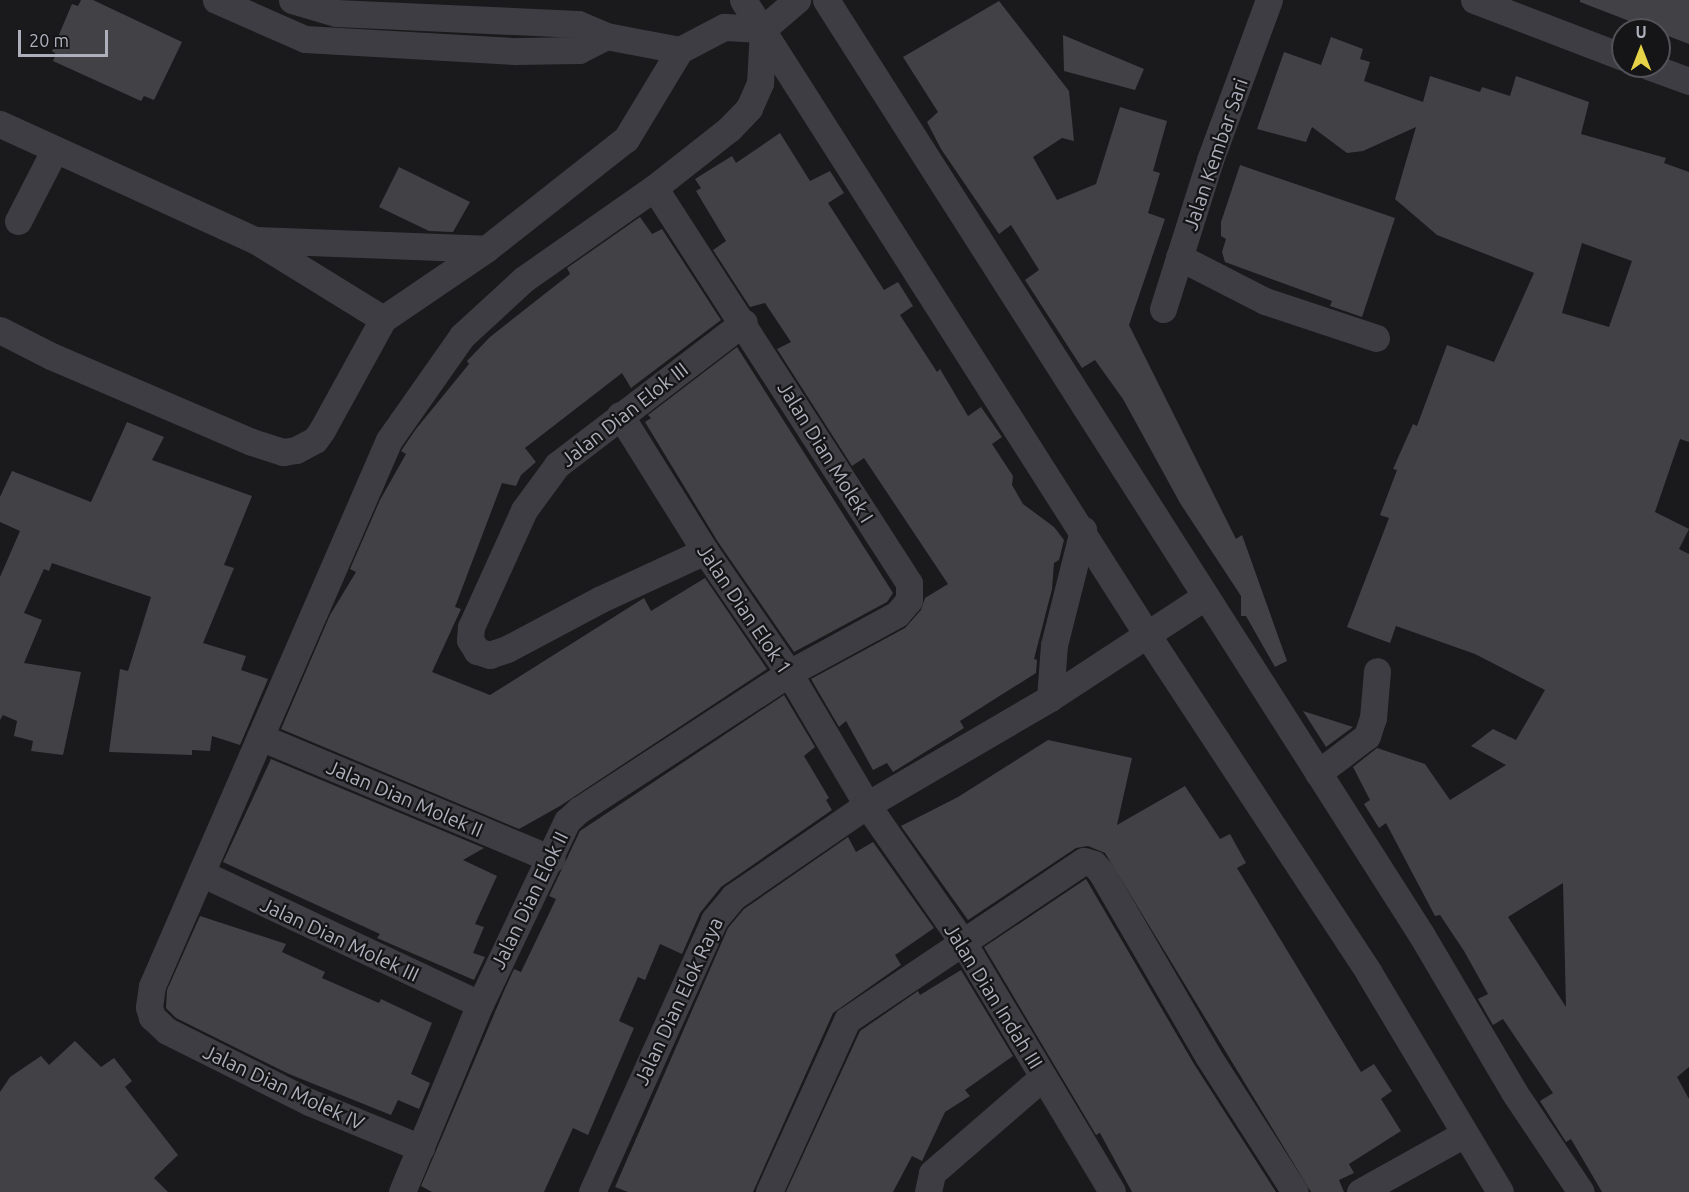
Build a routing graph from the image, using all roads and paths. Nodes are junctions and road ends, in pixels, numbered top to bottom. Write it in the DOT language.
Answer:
graph roads {
  1 [pos="216,0"];
  2 [pos="292,0"];
  3 [pos="743,0"];
  4 [pos="797,0"];
  5 [pos="826,0"];
  6 [pos="1269,0"];
  7 [pos="1474,0"];
  8 [pos="336,13"];
  9 [pos="762,29"];
  10 [pos="606,36"];
  11 [pos="332,42"];
  12 [pos="680,50"];
  13 [pos="1611,52"];
  14 [pos="1671,74"];
  15 [pos="1689,81"];
  16 [pos="0,124"];
  17 [pos="54,152"];
  18 [pos="654,188"];
  19 [pos="18,221"];
  20 [pos="255,240"];
  21 [pos="486,249"];
  22 [pos="1179,257"];
  23 [pos="1163,309"];
  24 [pos="383,319"];
  25 [pos="744,321"];
  26 [pos="0,330"];
  27 [pos="1376,338"];
  28 [pos="620,415"];
  29 [pos="1083,530"];
  30 [pos="705,550"];
  31 [pos="1206,596"];
  32 [pos="1148,636"];
  33 [pos="1377,670"];
  34 [pos="789,673"];
  35 [pos="1050,698"];
  36 [pos="260,737"];
  37 [pos="1318,773"];
  38 [pos="867,805"];
  39 [pos="551,859"];
  40 [pos="201,873"];
  41 [pos="962,941"];
  42 [pos="480,1004"];
  43 [pos="1043,1077"];
  44 [pos="1464,1134"];
  45 [pos="421,1148"];
  46 [pos="402,1192"];
  47 [pos="592,1192"];
  48 [pos="769,1192"];
  49 [pos="928,1192"];
  50 [pos="1112,1192"];
  51 [pos="1295,1192"];
  52 [pos="1360,1192"];
  53 [pos="1500,1192"];
  54 [pos="1581,1192"];
  1 -- 11 [label="street"];
  2 -- 8 [label="street"];
  3 -- 9 [label="street"];
  4 -- 9 [label="street"];
  5 -- 31 [label="street"];
  6 -- 22 [label="street, Jalan Kembar Sari"];
  7 -- 13 [label="street"];
  8 -- 10 [label="street"];
  8 -- 11 [label="street"];
  9 -- 12 [label="street"];
  9 -- 18 [label="street"];
  9 -- 29 [label="street"];
  10 -- 11 [label="street"];
  10 -- 12 [label="street"];
  12 -- 21 [label="street"];
  14 -- 15 [label="street"];
  16 -- 17 [label="street"];
  17 -- 19 [label="street"];
  17 -- 20 [label="street"];
  18 -- 25 [label="street, Jalan Dian Molek I"];
  18 -- 36 [label="street"];
  20 -- 21 [label="street"];
  20 -- 24 [label="street"];
  21 -- 24 [label="street"];
  22 -- 23 [label="street, Jalan Kembar Sari"];
  22 -- 27 [label="street"];
  24 -- 26 [label="street"];
  25 -- 28 [label="street, Jalan Dian Elok III"];
  25 -- 34 [label="street, Jalan Dian Molek I"];
  28 -- 30 [label="street, Jalan Dian Elok 1"];
  28 -- 30 [label="street, Jalan Dian Elok III"];
  29 -- 32 [label="street"];
  29 -- 35 [label="street"];
  30 -- 34 [label="street, Jalan Dian Elok 1"];
  31 -- 32 [label="street, Jalan Dian Elok Raya"];
  31 -- 37 [label="street"];
  32 -- 35 [label="street, Jalan Dian Elok Raya"];
  32 -- 44 [label="street"];
  33 -- 37 [label="street"];
  34 -- 38 [label="street, Jalan Dian Elok 1"];
  34 -- 39 [label="street, Jalan Dian Elok II"];
  35 -- 38 [label="street, Jalan Dian Elok Raya"];
  36 -- 39 [label="street, Jalan Dian Molek II"];
  36 -- 40 [label="street"];
  37 -- 54 [label="street"];
  38 -- 41 [label="street, Jalan Dian Indah III"];
  38 -- 47 [label="street, Jalan Dian Elok Raya"];
  39 -- 42 [label="street, Jalan Dian Elok II"];
  40 -- 42 [label="street, Jalan Dian Molek III"];
  40 -- 45 [label="street, Jalan Dian Molek IV"];
  41 -- 43 [label="street, Jalan Dian Indah III"];
  41 -- 48 [label="street"];
  41 -- 51 [label="street"];
  42 -- 45 [label="street, Jalan Dian Elok II"];
  43 -- 49 [label="street"];
  43 -- 50 [label="street, Jalan Dian Indah III"];
  44 -- 52 [label="street"];
  44 -- 53 [label="street"];
  45 -- 46 [label="street, Jalan Dian Elok II"];
}
